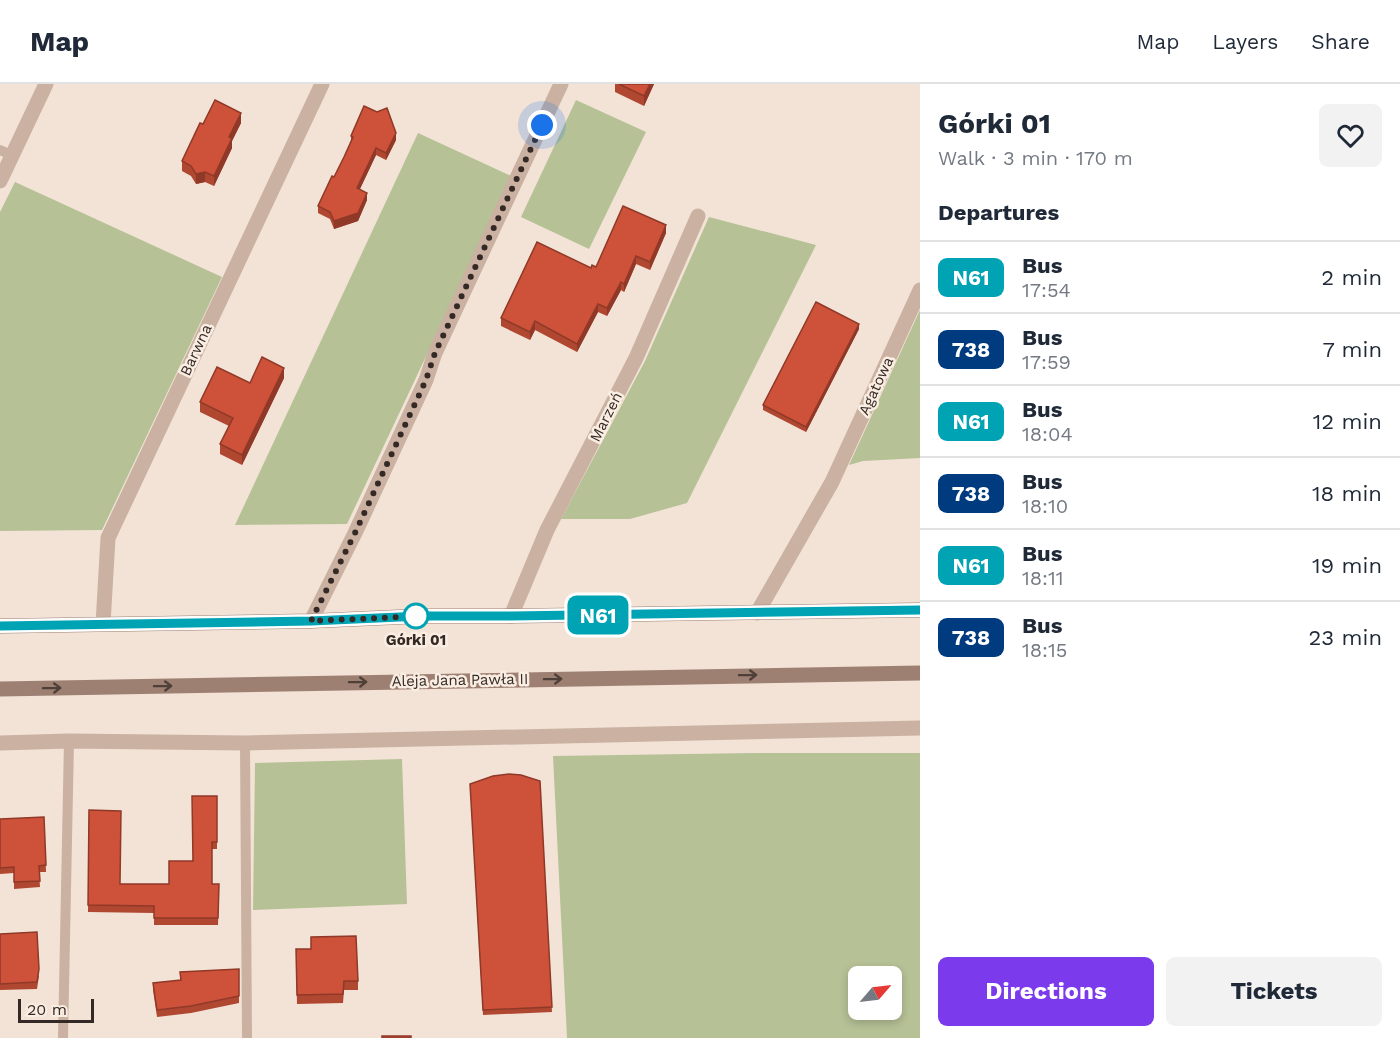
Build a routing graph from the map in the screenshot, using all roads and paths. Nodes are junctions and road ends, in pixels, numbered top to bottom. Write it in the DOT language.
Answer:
graph roads {
  1 [pos="46,84"];
  2 [pos="322,84"];
  3 [pos="561,84"];
  4 [pos="6,153"];
  5 [pos="0,181"];
  6 [pos="698,216"];
  7 [pos="920,291"];
  8 [pos="919,608"];
  9 [pos="757,613"];
  10 [pos="511,616"];
  11 [pos="311,621"];
  12 [pos="103,624"];
  13 [pos="0,626"];
  14 [pos="920,673"];
  15 [pos="0,689"];
  16 [pos="920,728"];
  17 [pos="69,741"];
  18 [pos="0,742"];
  19 [pos="245,743"];
  20 [pos="63,1038"];
  21 [pos="247,1038"];
  1 -- 4 [label="street"];
  2 -- 12 [label="street, Barwna"];
  3 -- 11 [label="street"];
  4 -- 5 [label="street"];
  6 -- 10 [label="street, Marzeń"];
  7 -- 9 [label="street, Agatowa"];
  8 -- 9 [label="main road"];
  9 -- 10 [label="main road"];
  10 -- 11 [label="main road"];
  11 -- 12 [label="main road"];
  12 -- 13 [label="main road"];
  15 -- 14 [label="main road, Aleja Jana Pawła II, one-way"];
  16 -- 19 [label="street"];
  17 -- 18 [label="street"];
  17 -- 19 [label="street"];
  17 -- 20 [label="lane"];
  19 -- 21 [label="lane"];
}
